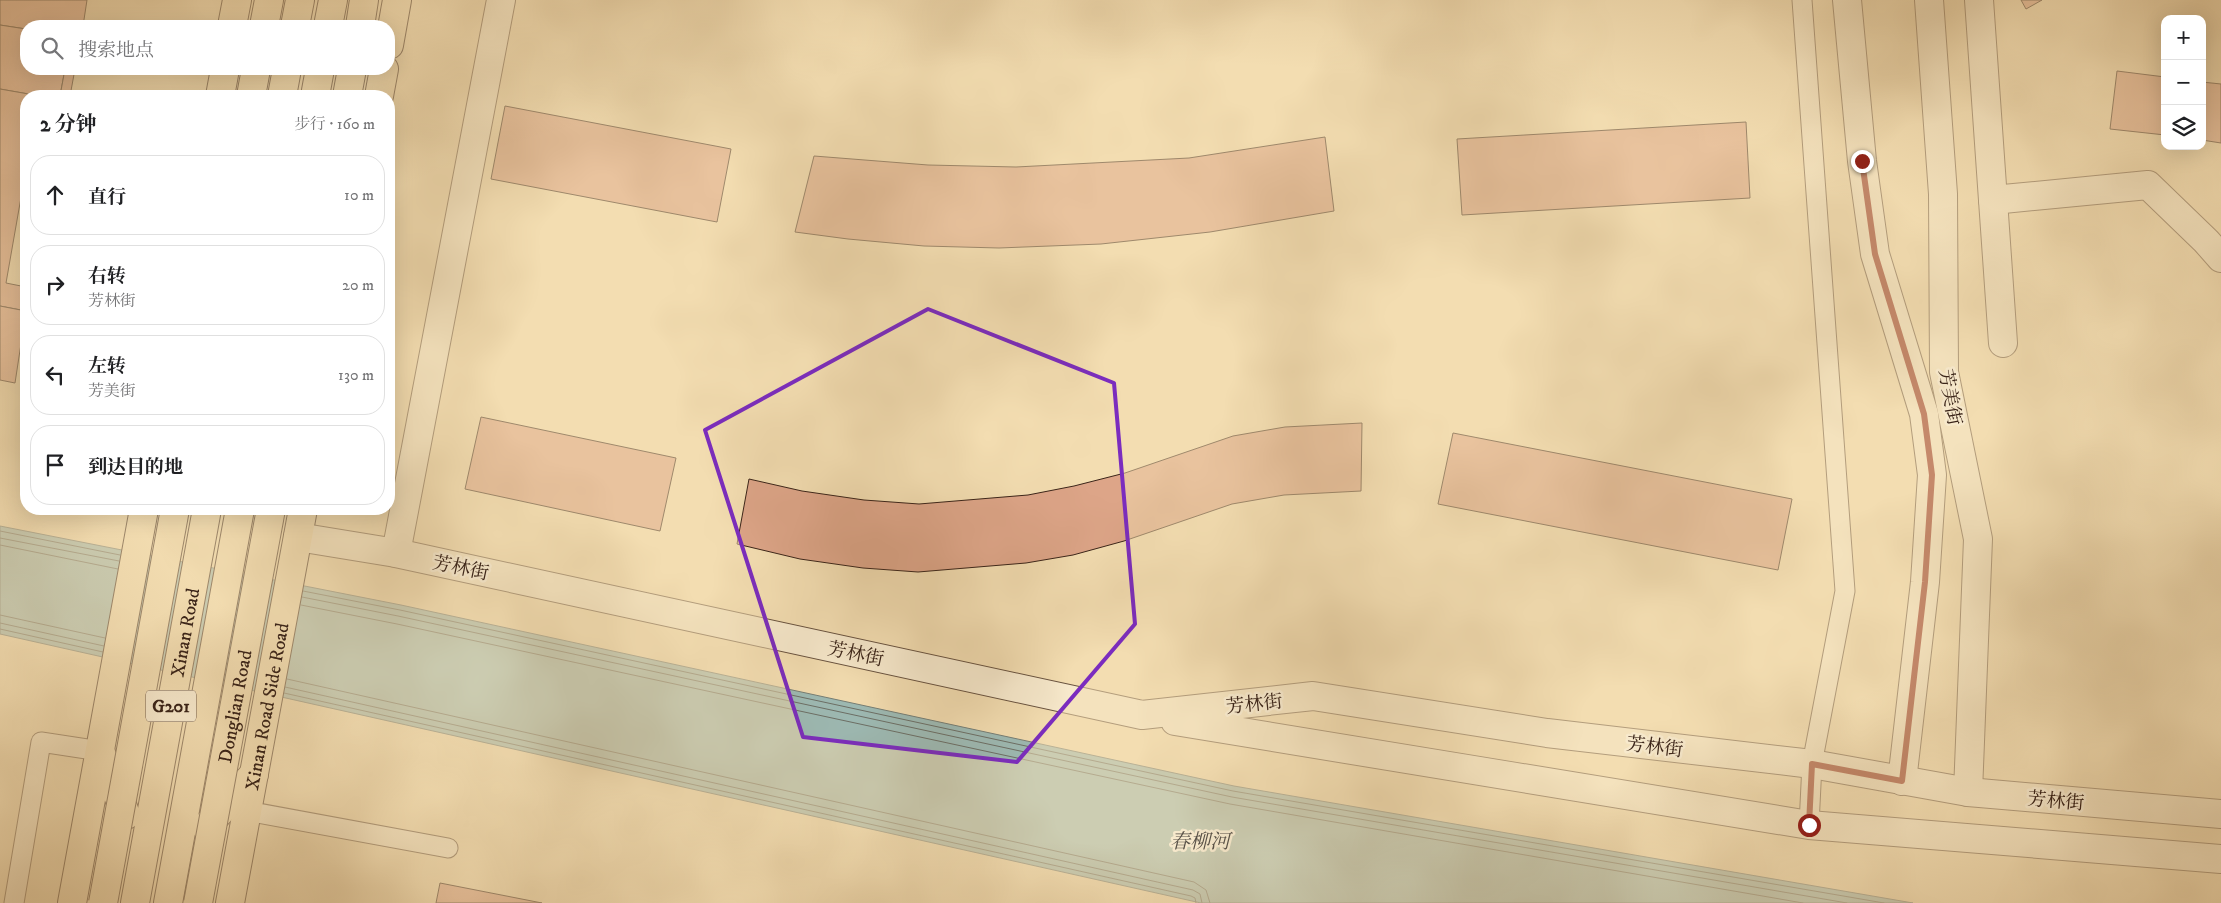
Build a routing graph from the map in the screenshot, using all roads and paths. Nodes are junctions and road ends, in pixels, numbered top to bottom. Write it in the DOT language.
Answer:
graph roads {
  1 [pos="237,0"];
  2 [pos="269,0"];
  3 [pos="300,0"];
  4 [pos="333,0"];
  5 [pos="364,0"];
  6 [pos="397,0"];
  7 [pos="501,0"];
  8 [pos="1802,0"];
  9 [pos="1847,0"];
  10 [pos="1929,0"];
  11 [pos="1979,0"];
  12 [pos="233,20"];
  13 [pos="265,20"];
  14 [pos="296,20"];
  15 [pos="329,20"];
  16 [pos="361,20"];
  17 [pos="393,20"];
  18 [pos="224,75"];
  19 [pos="255,75"];
  20 [pos="286,75"];
  21 [pos="319,75"];
  22 [pos="351,75"];
  23 [pos="383,75"];
  24 [pos="221,90"];
  25 [pos="252,90"];
  26 [pos="283,90"];
  27 [pos="316,90"];
  28 [pos="348,90"];
  29 [pos="380,90"];
  30 [pos="1992,200"];
  31 [pos="2221,258"];
  32 [pos="2003,344"];
  33 [pos="174,515"];
  34 [pos="206,515"];
  35 [pos="239,515"];
  36 [pos="270,515"];
  37 [pos="302,515"];
  38 [pos="143,518"];
  39 [pos="296,547"];
  40 [pos="396,553"];
  41 [pos="1142,715"];
  42 [pos="100,752"];
  43 [pos="256,763"];
  44 [pos="1812,764"];
  45 [pos="1902,781"];
  46 [pos="1968,792"];
  47 [pos="247,811"];
  48 [pos="2221,814"];
  49 [pos="1809,825"];
  50 [pos="448,848"];
  51 [pos="143,857"];
  52 [pos="2221,859"];
  53 [pos="175,862"];
  54 [pos="14,903"];
  55 [pos="72,903"];
  56 [pos="103,903"];
  57 [pos="135,903"];
  58 [pos="168,903"];
  59 [pos="198,903"];
  60 [pos="230,903"];
  1 -- 12 [label="main road"];
  2 -- 13 [label="main road"];
  3 -- 14 [label="main road"];
  4 -- 15 [label="main road"];
  5 -- 16 [label="main road"];
  6 -- 17 [label="main road"];
  7 -- 40 [label="street"];
  8 -- 44 [label="lane"];
  9 -- 45 [label="street, 芳美街"];
  10 -- 46 [label="street, 芳美街"];
  11 -- 30 [label="street"];
  18 -- 24 [label="main road"];
  19 -- 25 [label="main road"];
  20 -- 26 [label="main road"];
  21 -- 27 [label="main road"];
  22 -- 28 [label="main road"];
  23 -- 29 [label="main road"];
  30 -- 31 [label="street"];
  30 -- 32 [label="street"];
  33 -- 56 [label="main road, bridge"];
  34 -- 51 [label="main road, Xinan Road / G201"];
  35 -- 53 [label="main road, Xinan Road / G201"];
  36 -- 59 [label="main road, Donglian Road, bridge"];
  37 -- 39 [label="main road, Xinan Road Side Road"];
  38 -- 42 [label="main road"];
  39 -- 40 [label="street, 芳林街"];
  39 -- 43 [label="main road, Xinan Road Side Road"];
  40 -- 41 [label="street, 芳林街"];
  41 -- 44 [label="street, 芳林街"];
  41 -- 49 [label="street"];
  42 -- 51 [label="main road"];
  42 -- 54 [label="lane"];
  42 -- 55 [label="main road"];
  43 -- 47 [label="main road, Xinan Road Side Road"];
  43 -- 53 [label="main road"];
  44 -- 45 [label="street, 芳林街"];
  44 -- 49 [label="lane"];
  45 -- 46 [label="street, 芳林街"];
  46 -- 48 [label="street, 芳林街"];
  47 -- 50 [label="lane"];
  47 -- 60 [label="main road, Xinan Road Side Road"];
  49 -- 52 [label="street"];
  51 -- 57 [label="main road, Xinan Road / G201"];
  53 -- 58 [label="main road, Xinan Road / G201"];
}
